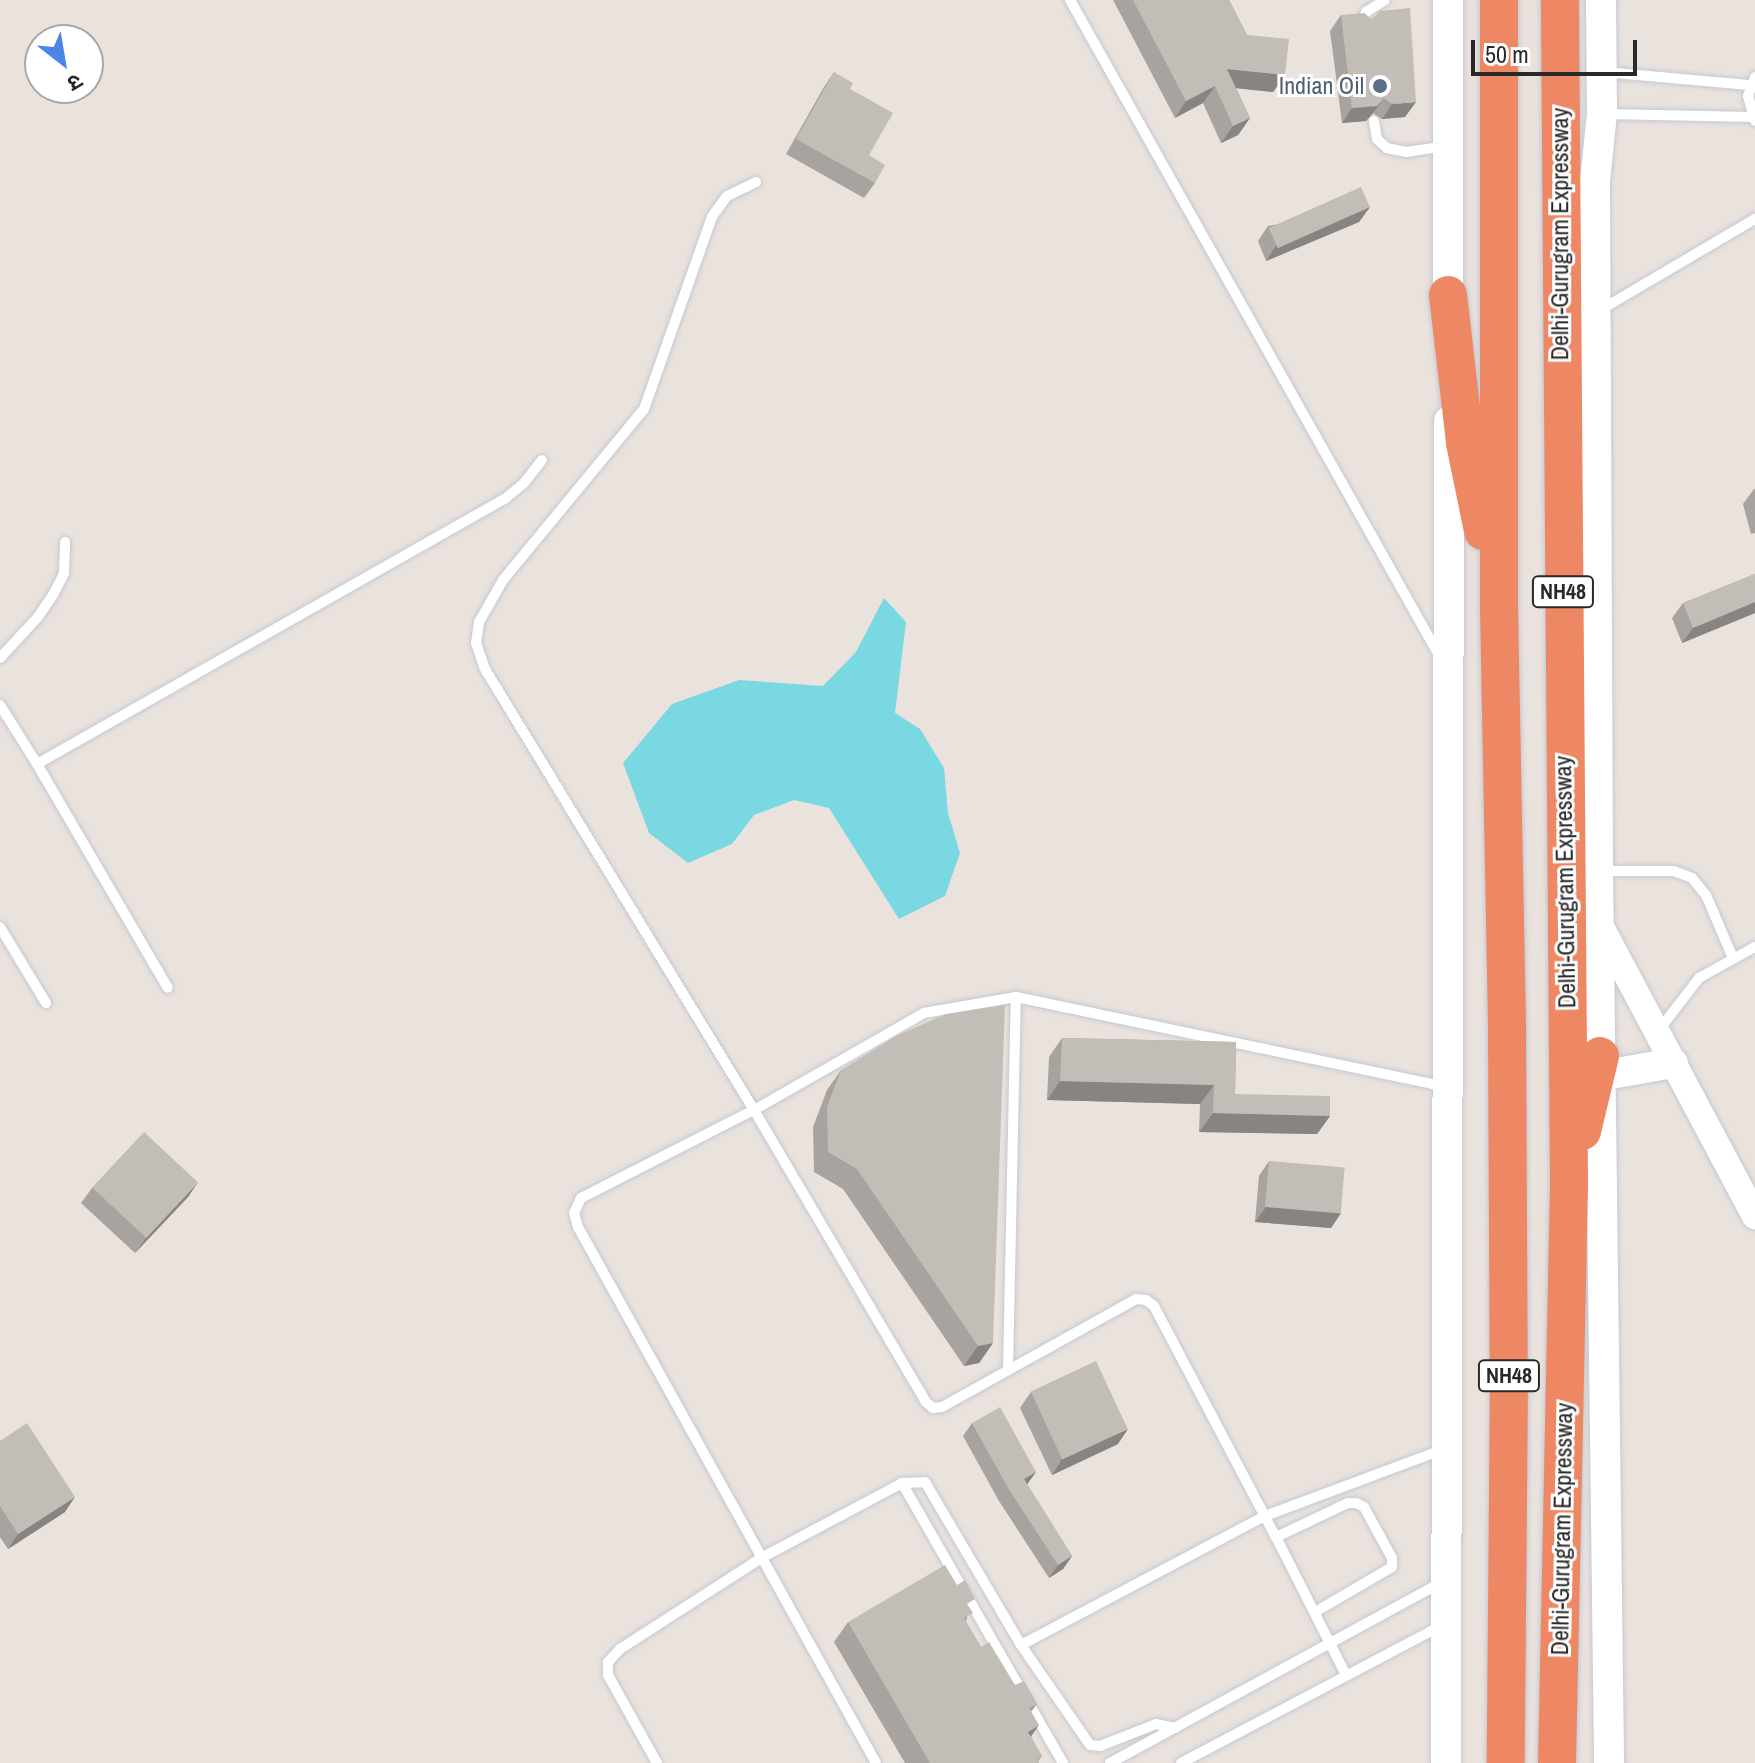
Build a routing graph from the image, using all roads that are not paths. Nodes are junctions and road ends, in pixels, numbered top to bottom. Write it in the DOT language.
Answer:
graph roads {
  1 [pos="1070,0"];
  2 [pos="1385,0"];
  3 [pos="1448,0"];
  4 [pos="1499,0"];
  5 [pos="1560,0"];
  6 [pos="1601,0"];
  7 [pos="1361,26"];
  8 [pos="1602,72"];
  9 [pos="1753,81"];
  10 [pos="1602,114"];
  11 [pos="1754,119"];
  12 [pos="1374,121"];
  13 [pos="1448,146"];
  14 [pos="756,182"];
  15 [pos="1755,219"];
  16 [pos="1448,295"];
  17 [pos="1598,311"];
  18 [pos="542,460"];
  19 [pos="65,542"];
  20 [pos="1499,608"];
  21 [pos="0,658"];
  22 [pos="1451,676"];
  23 [pos="0,705"];
  24 [pos="37,764"];
  25 [pos="1598,871"];
  26 [pos="1599,923"];
  27 [pos="0,927"];
  28 [pos="1755,947"];
  29 [pos="1733,958"];
  30 [pos="168,988"];
  31 [pos="1016,997"];
  32 [pos="46,1003"];
  33 [pos="1657,1034"];
  34 [pos="1673,1063"];
  35 [pos="1600,1066"];
  36 [pos="1448,1088"];
  37 [pos="754,1110"];
  38 [pos="1569,1184"];
  39 [pos="1755,1216"];
  40 [pos="1008,1369"];
  41 [pos="1445,1449"];
  42 [pos="902,1483"];
  43 [pos="1265,1516"];
  44 [pos="1276,1537"];
  45 [pos="763,1557"];
  46 [pos="1444,1581"];
  47 [pos="1315,1612"];
  48 [pos="1445,1624"];
  49 [pos="1331,1644"];
  50 [pos="1021,1645"];
  51 [pos="1346,1675"];
  52 [pos="1176,1728"];
  53 [pos="657,1763"];
  54 [pos="876,1763"];
  55 [pos="1063,1763"];
  56 [pos="1110,1763"];
  57 [pos="1181,1763"];
  58 [pos="1446,1763"];
  59 [pos="1506,1763"];
  60 [pos="1557,1763"];
  61 [pos="1609,1763"];
  1 -- 22 [label="lane"];
  2 -- 7 [label="lane"];
  3 -- 13 [label="main road"];
  4 -- 20 [label="highway, NH48"];
  5 -- 38 [label="highway, Delhi-Gurugram Expressway / NH48"];
  6 -- 8 [label="main road"];
  8 -- 9 [label="lane"];
  8 -- 10 [label="main road"];
  9 -- 11 [label="lane"];
  10 -- 11 [label="lane"];
  10 -- 17 [label="main road"];
  12 -- 13 [label="lane"];
  13 -- 16 [label="main road"];
  14 -- 37 [label="lane"];
  15 -- 17 [label="lane"];
  16 -- 20 [label="highway"];
  16 -- 22 [label="main road"];
  17 -- 25 [label="main road"];
  18 -- 24 [label="lane"];
  19 -- 21 [label="lane"];
  20 -- 59 [label="highway, NH48"];
  22 -- 36 [label="main road"];
  23 -- 24 [label="lane"];
  24 -- 30 [label="lane"];
  25 -- 26 [label="main road"];
  25 -- 29 [label="lane"];
  26 -- 33 [label="street"];
  26 -- 35 [label="main road"];
  27 -- 32 [label="lane"];
  28 -- 29 [label="lane"];
  29 -- 33 [label="lane"];
  31 -- 36 [label="lane"];
  31 -- 37 [label="lane"];
  31 -- 40 [label="lane"];
  33 -- 34 [label="street"];
  34 -- 35 [label="main road"];
  34 -- 39 [label="street"];
  35 -- 38 [label="highway"];
  35 -- 61 [label="main road"];
  36 -- 41 [label="main road"];
  37 -- 40 [label="lane"];
  37 -- 45 [label="lane"];
  38 -- 60 [label="highway, Delhi-Gurugram Expressway / NH48"];
  40 -- 43 [label="lane"];
  41 -- 43 [label="lane"];
  41 -- 46 [label="main road"];
  42 -- 45 [label="lane"];
  42 -- 50 [label="lane"];
  42 -- 55 [label="lane"];
  43 -- 44 [label="lane"];
  43 -- 50 [label="lane"];
  44 -- 47 [label="lane"];
  44 -- 47 [label="lane"];
  45 -- 53 [label="lane"];
  45 -- 54 [label="lane"];
  46 -- 48 [label="main road"];
  46 -- 49 [label="lane"];
  47 -- 49 [label="lane"];
  48 -- 51 [label="lane"];
  48 -- 58 [label="main road"];
  49 -- 51 [label="lane"];
  49 -- 52 [label="lane"];
  50 -- 52 [label="lane"];
  51 -- 57 [label="lane"];
  52 -- 56 [label="lane"];
}
